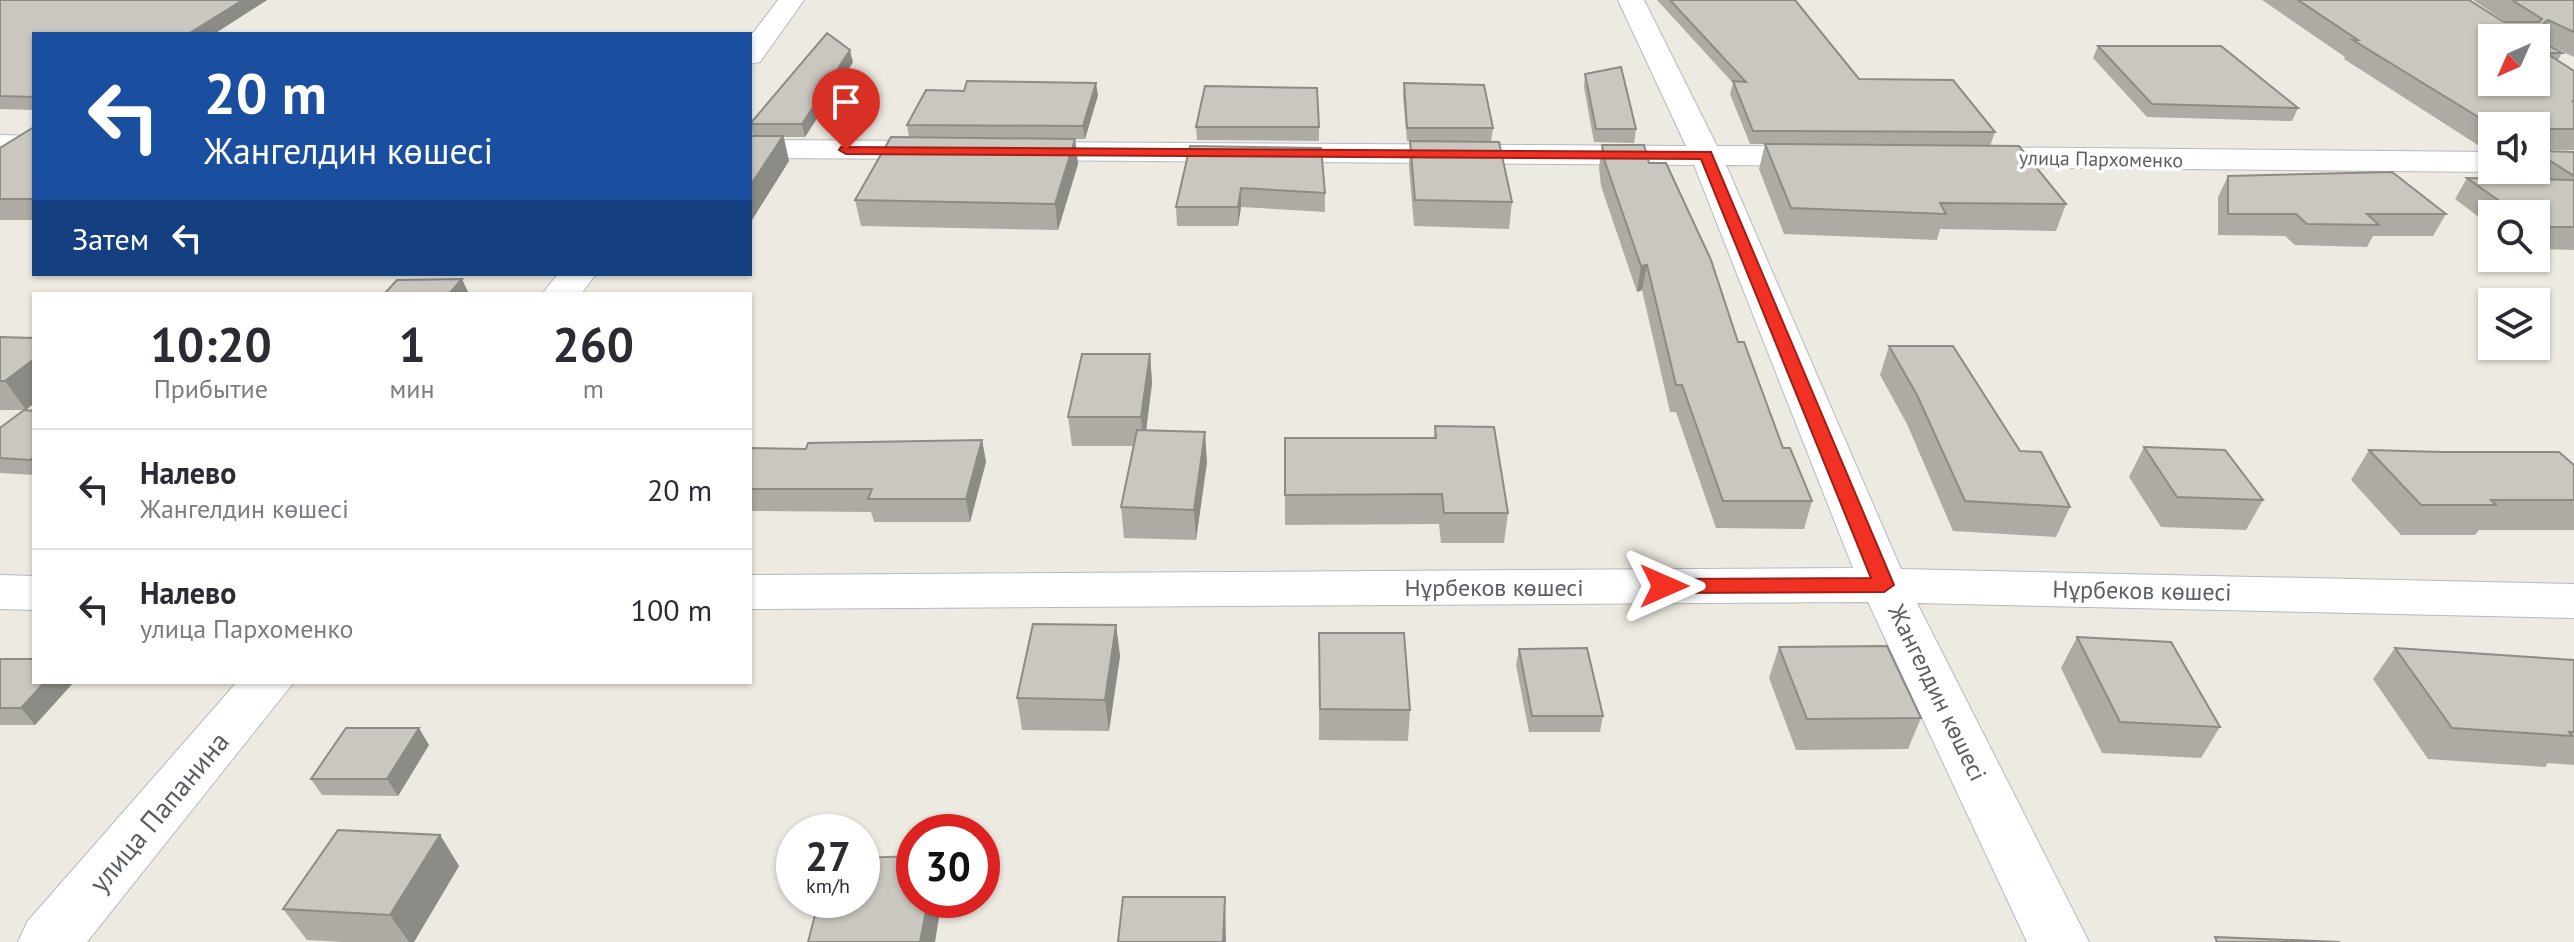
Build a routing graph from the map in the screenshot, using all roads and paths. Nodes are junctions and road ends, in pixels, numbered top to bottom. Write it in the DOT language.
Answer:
graph roads {
  1 [pos="791,0"];
  2 [pos="1631,0"];
  3 [pos="752,53"];
  4 [pos="0,144"];
  5 [pos="32,145"];
  6 [pos="752,149"];
  7 [pos="1706,155"];
  8 [pos="1849,156"];
  9 [pos="1944,157"];
  10 [pos="2478,162"];
  11 [pos="576,276"];
  12 [pos="563,292"];
  13 [pos="1884,585"];
  14 [pos="0,592"];
  15 [pos="752,592"];
  16 [pos="32,593"];
  17 [pos="2574,601"];
  18 [pos="266,684"];
  19 [pos="49,942"];
  20 [pos="2058,942"];
  1 -- 3 [label="street"];
  2 -- 7 [label="street, Жангелдин көшесі"];
  4 -- 5 [label="street"];
  6 -- 7 [label="street"];
  7 -- 8 [label="street"];
  7 -- 13 [label="street, Жангелдин көшесі"];
  9 -- 10 [label="street, улица Пархоменко"];
  11 -- 12 [label="street"];
  13 -- 15 [label="street, Нұрбеков көшесі"];
  13 -- 17 [label="street, Нұрбеков көшесі"];
  13 -- 20 [label="street, Жангелдин көшесі"];
  14 -- 16 [label="street"];
  18 -- 19 [label="street, улица Папанина"];
}
